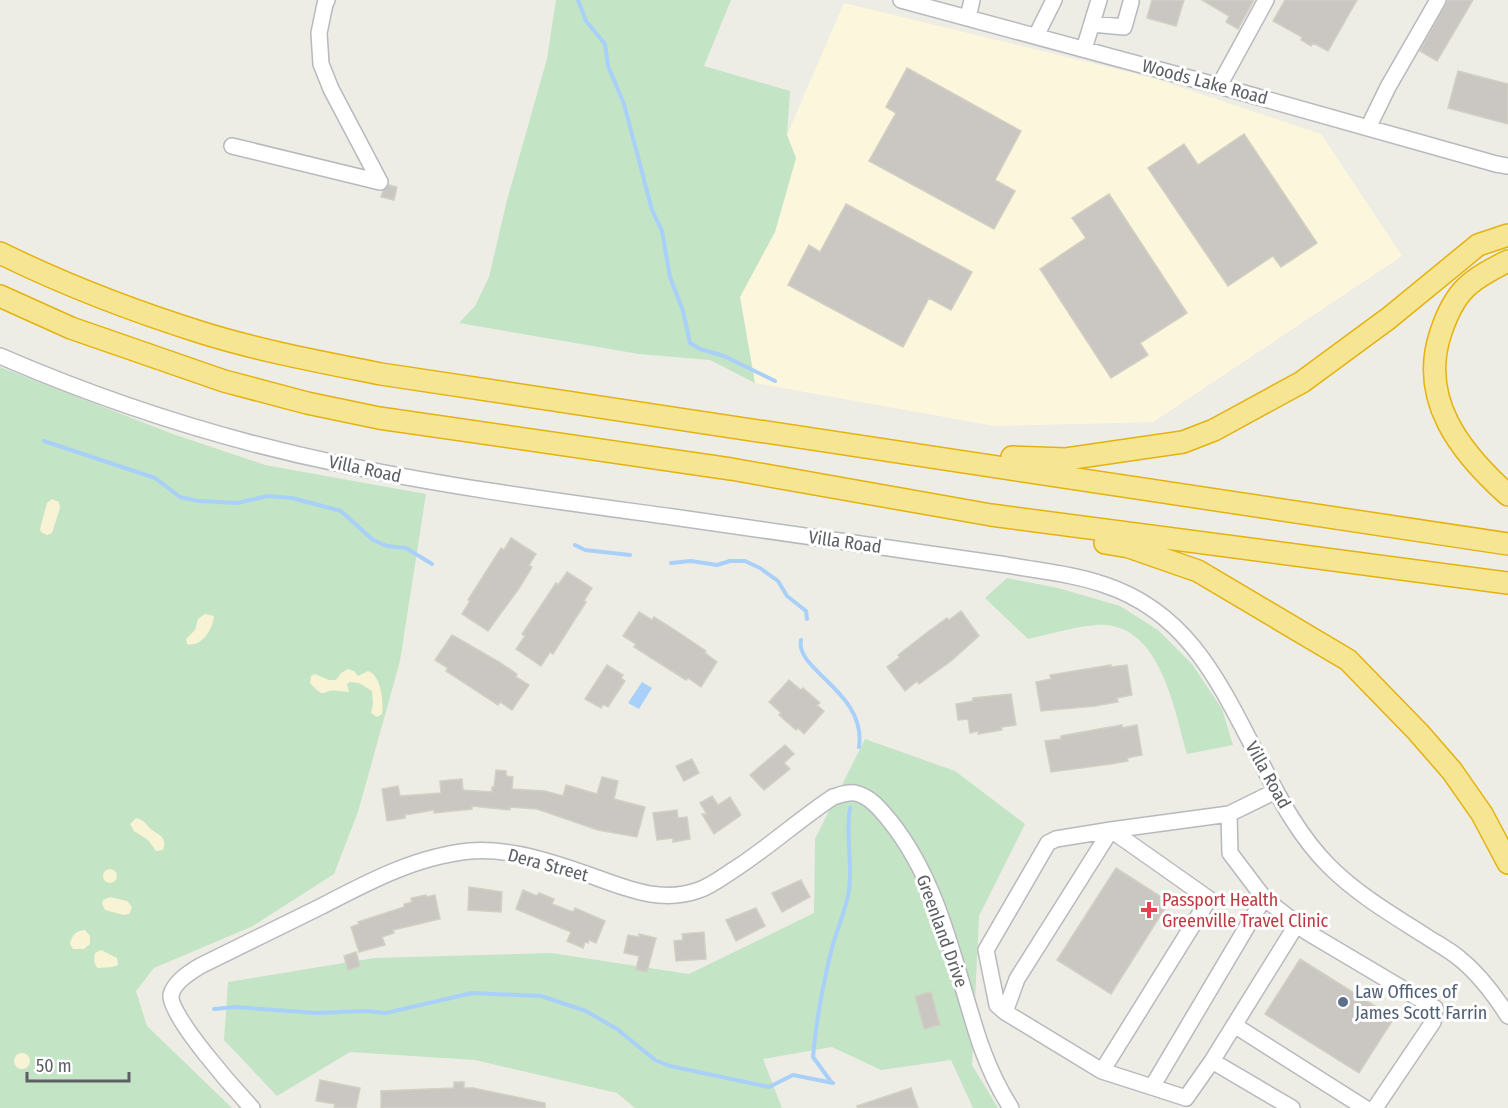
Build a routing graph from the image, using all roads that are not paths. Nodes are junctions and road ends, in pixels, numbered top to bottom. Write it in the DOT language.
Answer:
graph roads {
  1 [pos="327,0"];
  2 [pos="901,0"];
  3 [pos="972,0"];
  4 [pos="1054,0"];
  5 [pos="1099,0"];
  6 [pos="1266,0"];
  7 [pos="1438,0"];
  8 [pos="1131,2"];
  9 [pos="968,18"];
  10 [pos="1092,24"];
  11 [pos="1036,36"];
  12 [pos="1084,49"];
  13 [pos="1219,86"];
  14 [pos="1368,128"];
  15 [pos="232,146"];
  16 [pos="1505,161"];
  17 [pos="1508,235"];
  18 [pos="0,253"];
  19 [pos="1508,261"];
  20 [pos="0,296"];
  21 [pos="0,356"];
  22 [pos="896,451"];
  23 [pos="1508,495"];
  24 [pos="991,515"];
  25 [pos="1508,544"];
  26 [pos="1508,583"];
  27 [pos="1276,791"];
  28 [pos="833,797"];
  29 [pos="1229,814"];
  30 [pos="1111,830"];
  31 [pos="1508,863"];
  32 [pos="1264,898"];
  33 [pos="1296,924"];
  34 [pos="1005,1012"];
  35 [pos="1508,1016"];
  36 [pos="1234,1025"];
  37 [pos="1212,1061"];
  38 [pos="1102,1071"];
  39 [pos="1152,1088"];
  40 [pos="252,1108"];
  41 [pos="1011,1108"];
  42 [pos="1292,1108"];
  43 [pos="1365,1108"];
  44 [pos="1375,1108"];
  1 -- 15 [label="street"];
  2 -- 9 [label="street, Woods Lake Road"];
  3 -- 9 [label="street"];
  4 -- 11 [label="street"];
  5 -- 10 [label="street"];
  6 -- 13 [label="street"];
  7 -- 14 [label="street"];
  8 -- 10 [label="street"];
  9 -- 11 [label="street, Woods Lake Road"];
  10 -- 12 [label="street"];
  11 -- 12 [label="street, Woods Lake Road"];
  12 -- 13 [label="street, Woods Lake Road"];
  13 -- 14 [label="street, Woods Lake Road"];
  14 -- 16 [label="street, Woods Lake Road"];
  17 -- 22 [label="highway"];
  18 -- 22 [label="highway"];
  19 -- 23 [label="highway"];
  20 -- 24 [label="highway"];
  21 -- 27 [label="street, Villa Road"];
  22 -- 25 [label="highway"];
  24 -- 26 [label="highway"];
  24 -- 31 [label="highway"];
  27 -- 29 [label="street"];
  27 -- 35 [label="street, Villa Road"];
  28 -- 40 [label="street, Dera Street"];
  28 -- 41 [label="street, Greenland Drive"];
  29 -- 30 [label="street"];
  29 -- 32 [label="street"];
  30 -- 34 [label="street"];
  30 -- 34 [label="street"];
  30 -- 38 [label="street"];
  32 -- 33 [label="street"];
  32 -- 39 [label="street"];
  33 -- 36 [label="street"];
  33 -- 44 [label="street"];
  34 -- 38 [label="street"];
  36 -- 37 [label="street"];
  36 -- 43 [label="street"];
  37 -- 39 [label="street"];
  37 -- 42 [label="street"];
  38 -- 39 [label="street"];
}
